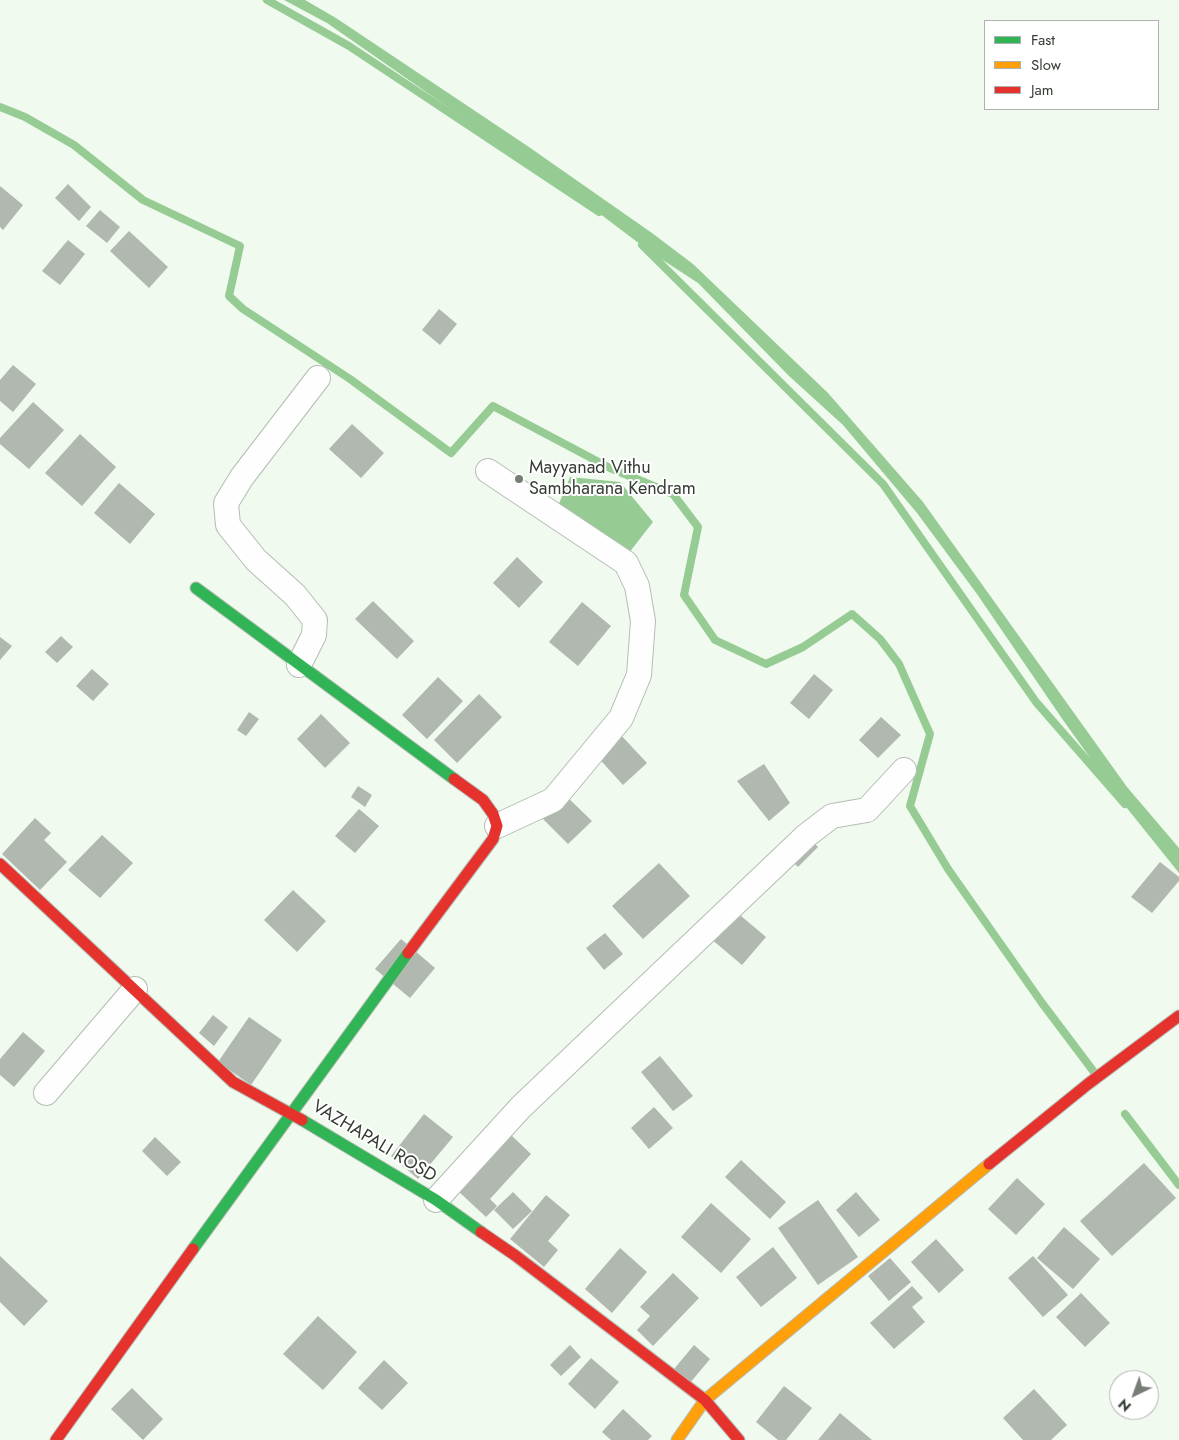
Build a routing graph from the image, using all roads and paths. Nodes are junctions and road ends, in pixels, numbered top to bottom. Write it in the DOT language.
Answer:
graph roads {
  1 [pos="318,378"];
  2 [pos="488,471"];
  3 [pos="196,588"];
  4 [pos="300,665"];
  5 [pos="904,770"];
  6 [pos="497,826"];
  7 [pos="0,864"];
  8 [pos="135,989"];
  9 [pos="1179,1016"];
  10 [pos="46,1093"];
  11 [pos="291,1113"];
  12 [pos="436,1200"];
  13 [pos="705,1400"];
  14 [pos="56,1440"];
  15 [pos="678,1440"];
  16 [pos="739,1440"];
  1 -- 4 [label="street"];
  2 -- 6 [label="street"];
  3 -- 4 [label="street"];
  4 -- 6 [label="street"];
  5 -- 12 [label="street"];
  6 -- 11 [label="street"];
  7 -- 8 [label="street, VAZHAPALI ROSD"];
  8 -- 10 [label="street"];
  8 -- 11 [label="street, VAZHAPALI ROSD"];
  9 -- 13 [label="street"];
  11 -- 12 [label="street, VAZHAPALI ROSD"];
  11 -- 14 [label="street"];
  12 -- 13 [label="street, VAZHAPALI ROSD"];
  13 -- 15 [label="street"];
  13 -- 16 [label="street, VAZHAPALI ROSD"];
}
